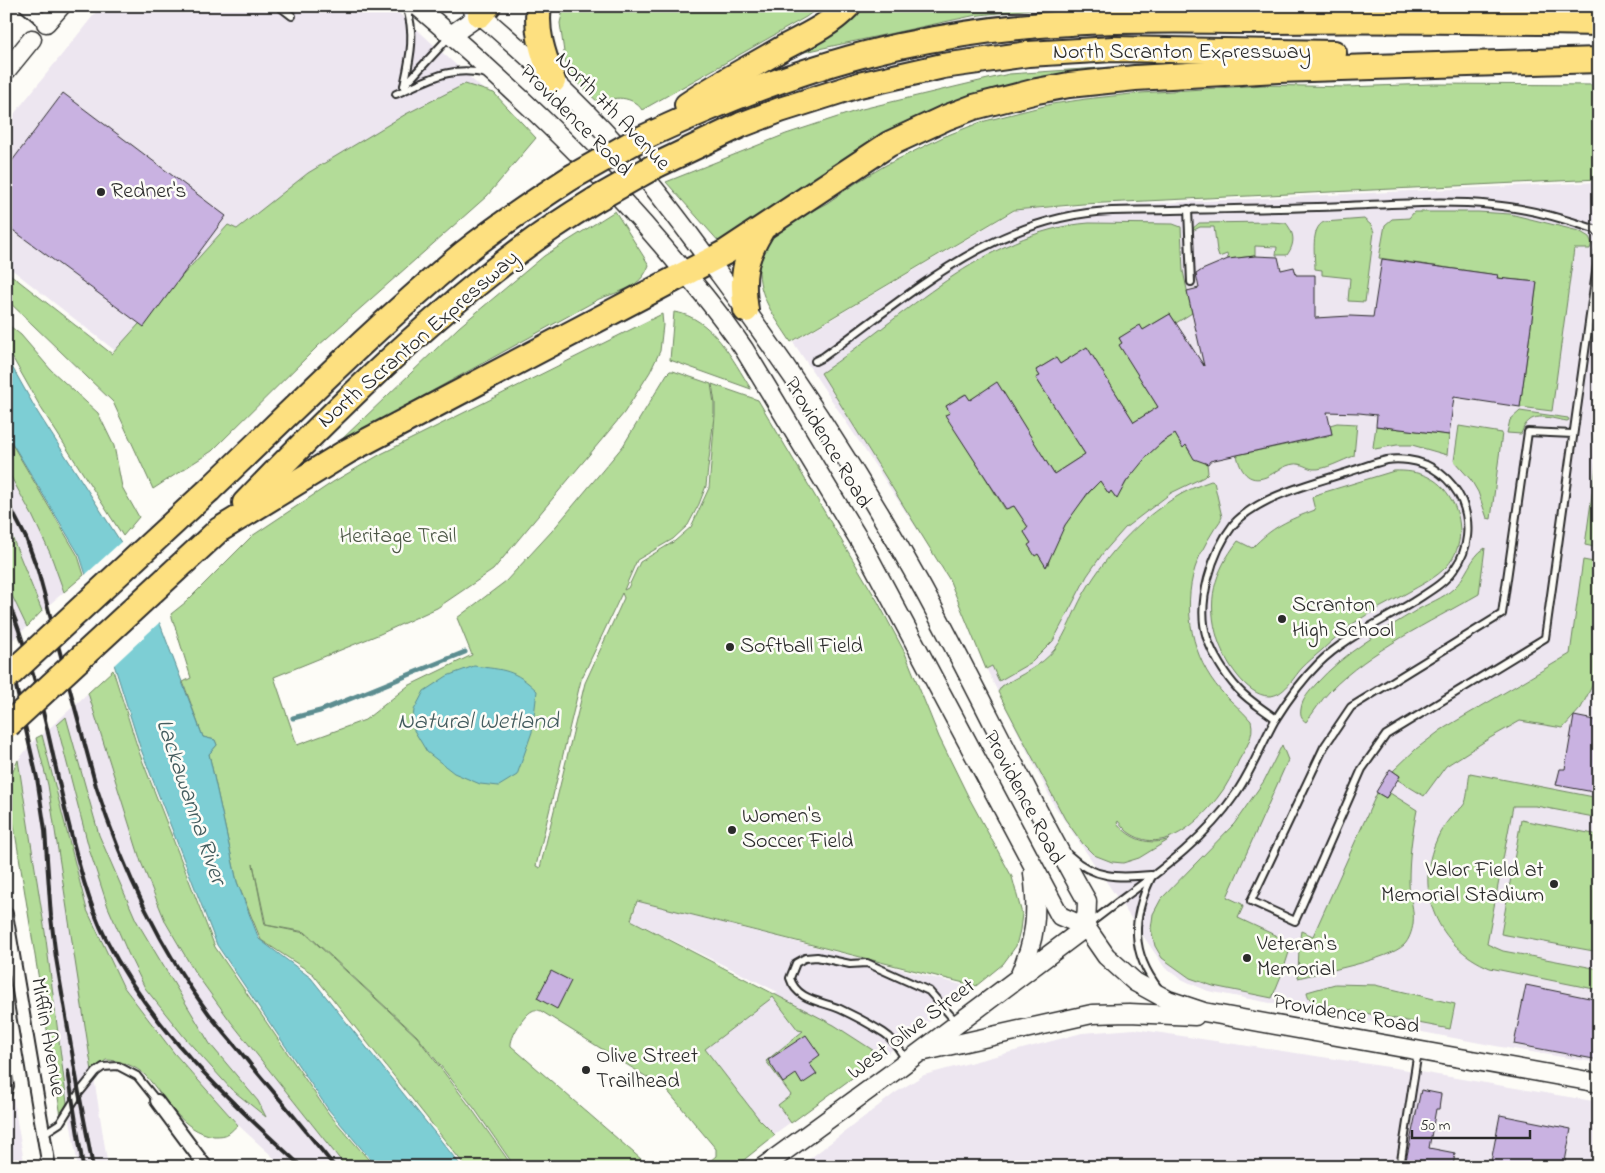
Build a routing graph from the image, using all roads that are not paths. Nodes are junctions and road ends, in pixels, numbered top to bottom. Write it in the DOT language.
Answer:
graph roads {
  1 [pos="26,6"];
  2 [pos="61,6"];
  3 [pos="279,6"];
  4 [pos="406,6"];
  5 [pos="417,6"];
  6 [pos="538,6"];
  7 [pos="848,6"];
  8 [pos="1300,6"];
  9 [pos="475,8"];
  10 [pos="292,16"];
  11 [pos="1434,20"];
  12 [pos="46,23"];
  13 [pos="1599,23"];
  14 [pos="451,35"];
  15 [pos="32,39"];
  16 [pos="1599,59"];
  17 [pos="6,72"];
  18 [pos="499,77"];
  19 [pos="553,81"];
  20 [pos="404,86"];
  21 [pos="634,142"];
  22 [pos="1188,209"];
  23 [pos="763,228"];
  24 [pos="1599,234"];
  25 [pos="1599,251"];
  26 [pos="709,261"];
  27 [pos="686,273"];
  28 [pos="1191,282"];
  29 [pos="746,310"];
  30 [pos="815,361"];
  31 [pos="1572,434"];
  32 [pos="219,530"];
  33 [pos="6,678"];
  34 [pos="1276,718"];
  35 [pos="7,726"];
  36 [pos="1055,842"];
  37 [pos="1032,863"];
  38 [pos="1152,875"];
  39 [pos="7,918"];
  40 [pos="1086,927"];
  41 [pos="1019,977"];
  42 [pos="1168,1000"];
  43 [pos="1225,1017"];
  44 [pos="958,1024"];
  45 [pos="1418,1050"];
  46 [pos="914,1057"];
  47 [pos="6,1064"];
  48 [pos="1599,1083"];
  49 [pos="6,1100"];
  50 [pos="157,1101"];
  51 [pos="43,1134"];
  52 [pos="49,1167"];
  53 [pos="206,1167"];
  54 [pos="763,1167"];
  55 [pos="1400,1167"];
  1 -- 12 [label="street"];
  2 -- 12 [label="main road"];
  3 -- 10 [label="lane"];
  4 -- 20 [label="lane"];
  5 -- 14 [label="main road"];
  6 -- 19 [label="highway"];
  7 -- 21 [label="highway"];
  8 -- 11 [label="highway"];
  9 -- 14 [label="main road"];
  9 -- 19 [label="main road, North 7th Avenue"];
  11 -- 13 [label="highway, North Scranton Expressway"];
  11 -- 21 [label="highway, North Scranton Expressway"];
  14 -- 18 [label="main road, Providence Road"];
  14 -- 20 [label="lane"];
  15 -- 17 [label="main road"];
  16 -- 23 [label="highway"];
  16 -- 32 [label="highway, North Scranton Expressway, bridge"];
  18 -- 20 [label="lane"];
  18 -- 27 [label="main road, Providence Road"];
  19 -- 26 [label="main road, North 7th Avenue"];
  21 -- 33 [label="highway, North Scranton Expressway, bridge"];
  22 -- 24 [label="lane"];
  22 -- 28 [label="lane"];
  22 -- 30 [label="lane"];
  23 -- 26 [label="highway"];
  23 -- 29 [label="highway"];
  25 -- 31 [label="lane"];
  26 -- 27 [label="highway"];
  26 -- 29 [label="main road, Providence Road"];
  27 -- 32 [label="highway"];
  27 -- 37 [label="main road, Providence Road"];
  29 -- 36 [label="main road, Providence Road"];
  31 -- 31 [label="lane"];
  32 -- 35 [label="highway, North Scranton Expressway, bridge"];
  34 -- 34 [label="lane"];
  34 -- 38 [label="lane"];
  36 -- 38 [label="lane"];
  36 -- 40 [label="main road, Providence Road"];
  37 -- 40 [label="main road, Providence Road"];
  37 -- 41 [label="main road"];
  38 -- 40 [label="lane"];
  38 -- 42 [label="lane"];
  39 -- 51 [label="street, Mifflin Avenue"];
  40 -- 41 [label="main road, West Olive Street"];
  40 -- 42 [label="main road, Providence Road"];
  41 -- 44 [label="main road, West Olive Street"];
  42 -- 43 [label="main road, Providence Road"];
  43 -- 45 [label="main road, Providence Road"];
  43 -- 46 [label="main road"];
  44 -- 46 [label="main road, West Olive Street"];
  44 -- 46 [label="lane"];
  45 -- 48 [label="main road, Providence Road"];
  45 -- 55 [label="lane"];
  46 -- 54 [label="main road, West Olive Street"];
  47 -- 49 [label="lane"];
  50 -- 51 [label="lane"];
  50 -- 53 [label="street"];
  51 -- 52 [label="street, Mifflin Avenue"];
}
